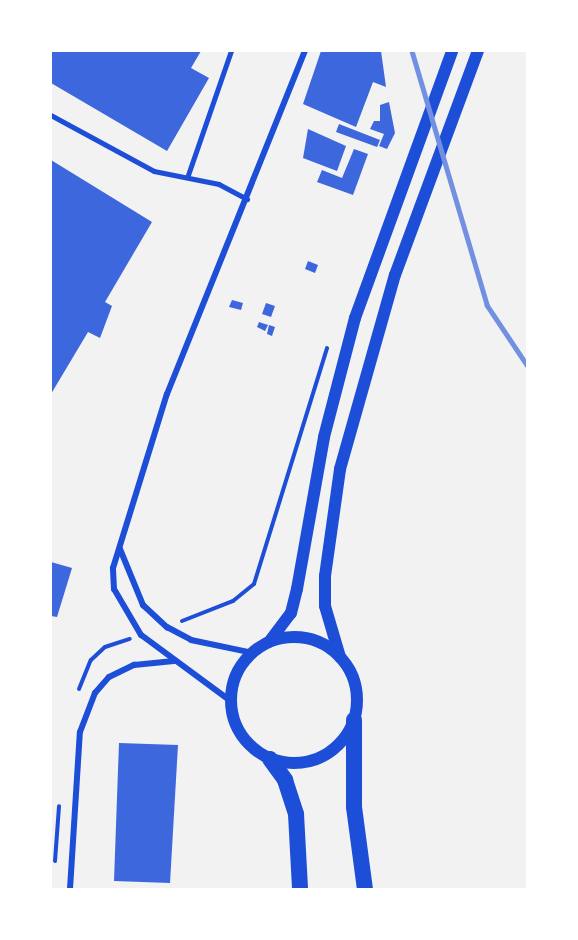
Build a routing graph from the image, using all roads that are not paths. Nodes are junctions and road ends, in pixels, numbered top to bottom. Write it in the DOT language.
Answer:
graph roads {
  1 [pos="231,51"];
  2 [pos="305,51"];
  3 [pos="452,51"];
  4 [pos="478,51"];
  5 [pos="51,116"];
  6 [pos="188,175"];
  7 [pos="247,199"];
  8 [pos="120,549"];
  9 [pos="269,642"];
  10 [pos="254,653"];
  11 [pos="340,657"];
  12 [pos="174,662"];
  13 [pos="232,702"];
  14 [pos="354,720"];
  15 [pos="270,759"];
  16 [pos="70,889"];
  17 [pos="300,889"];
  18 [pos="365,889"];
  1 -- 6 [label="lane"];
  2 -- 7 [label="street"];
  3 -- 9 [label="main road"];
  4 -- 11 [label="main road"];
  5 -- 6 [label="lane"];
  6 -- 7 [label="lane"];
  7 -- 8 [label="street"];
  8 -- 10 [label="street"];
  8 -- 12 [label="street"];
  9 -- 10 [label="main road"];
  9 -- 11 [label="main road"];
  10 -- 13 [label="main road"];
  11 -- 14 [label="main road"];
  12 -- 13 [label="street"];
  12 -- 16 [label="street"];
  13 -- 15 [label="main road"];
  14 -- 15 [label="main road"];
  14 -- 18 [label="highway"];
  15 -- 17 [label="highway"];
}
